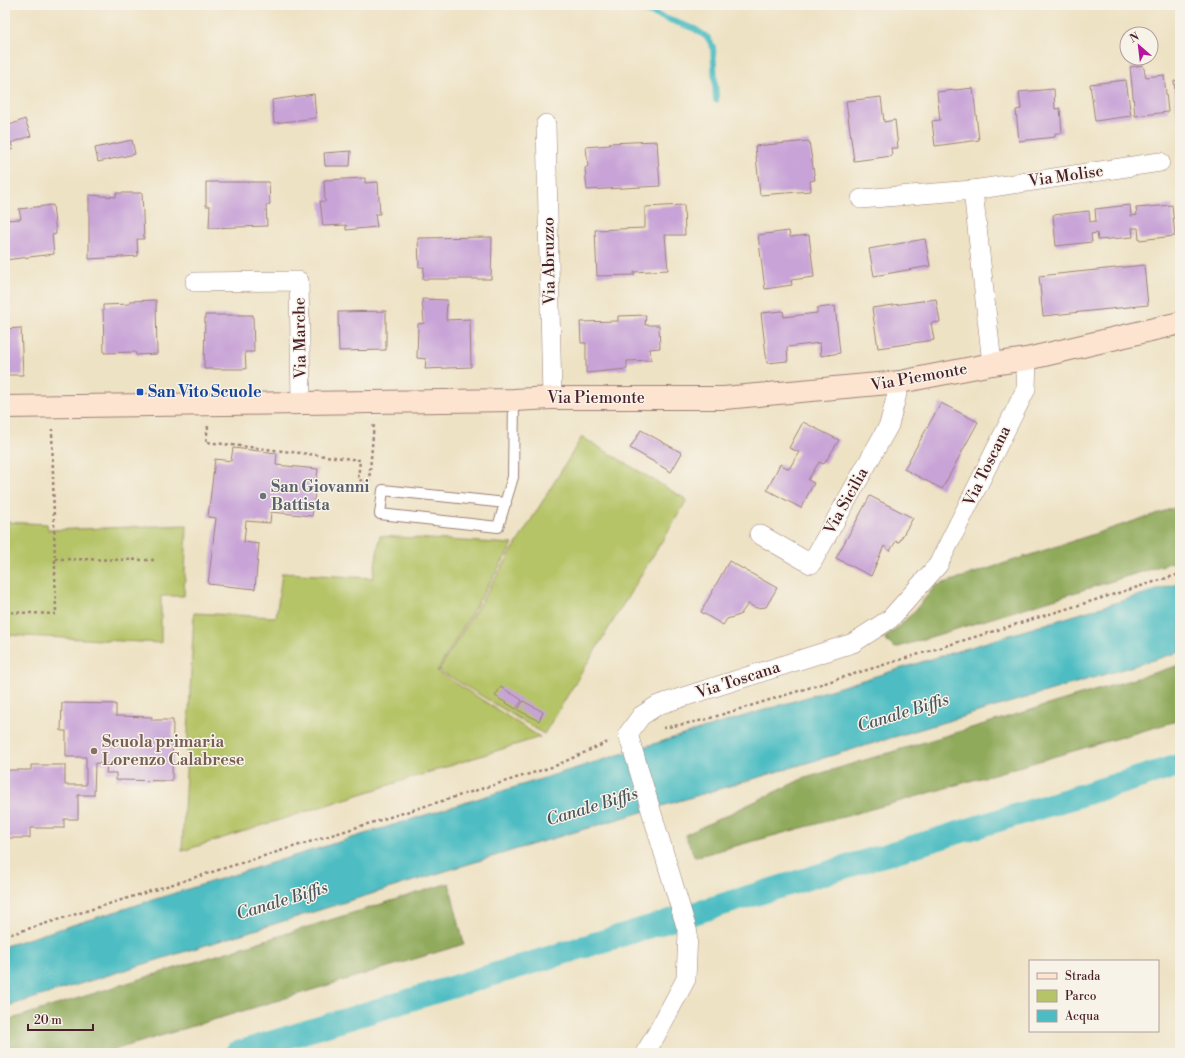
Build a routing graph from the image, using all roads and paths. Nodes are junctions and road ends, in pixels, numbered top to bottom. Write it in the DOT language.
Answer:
graph roads {
  1 [pos="546,124"];
  2 [pos="1160,162"];
  3 [pos="973,190"];
  4 [pos="861,200"];
  5 [pos="195,282"];
  6 [pos="1180,323"];
  7 [pos="1027,359"];
  8 [pos="992,364"];
  9 [pos="900,382"];
  10 [pos="552,398"];
  11 [pos="514,400"];
  12 [pos="301,402"];
  13 [pos="5,407"];
  14 [pos="208,419"];
  15 [pos="52,424"];
  16 [pos="383,490"];
  17 [pos="506,503"];
  18 [pos="759,534"];
  19 [pos="55,559"];
  20 [pos="154,560"];
  21 [pos="1180,574"];
  22 [pos="5,612"];
  23 [pos="628,734"];
  24 [pos="5,936"];
  25 [pos="645,1053"];
  1 -- 10 [label="street, Via Abruzzo"];
  2 -- 3 [label="street, Via Molise"];
  3 -- 4 [label="street, Via Molise"];
  3 -- 8 [label="street"];
  5 -- 12 [label="street, Via Marche"];
  6 -- 7 [label="street, Via Piemonte"];
  7 -- 8 [label="street, Via Piemonte"];
  7 -- 23 [label="street, Via Toscana"];
  8 -- 9 [label="street, Via Piemonte"];
  9 -- 10 [label="street, Via Piemonte"];
  9 -- 18 [label="street, Via Sicilia"];
  10 -- 11 [label="street, Via Piemonte"];
  11 -- 12 [label="street, Via Piemonte"];
  11 -- 17 [label="lane"];
  12 -- 13 [label="street, Via Piemonte"];
  14 -- 16 [label="path"];
  15 -- 19 [label="path"];
  16 -- 17 [label="lane"];
  16 -- 17 [label="lane"];
  19 -- 20 [label="path"];
  19 -- 22 [label="path"];
  21 -- 23 [label="path"];
  23 -- 24 [label="path"];
  23 -- 25 [label="street"];
}
